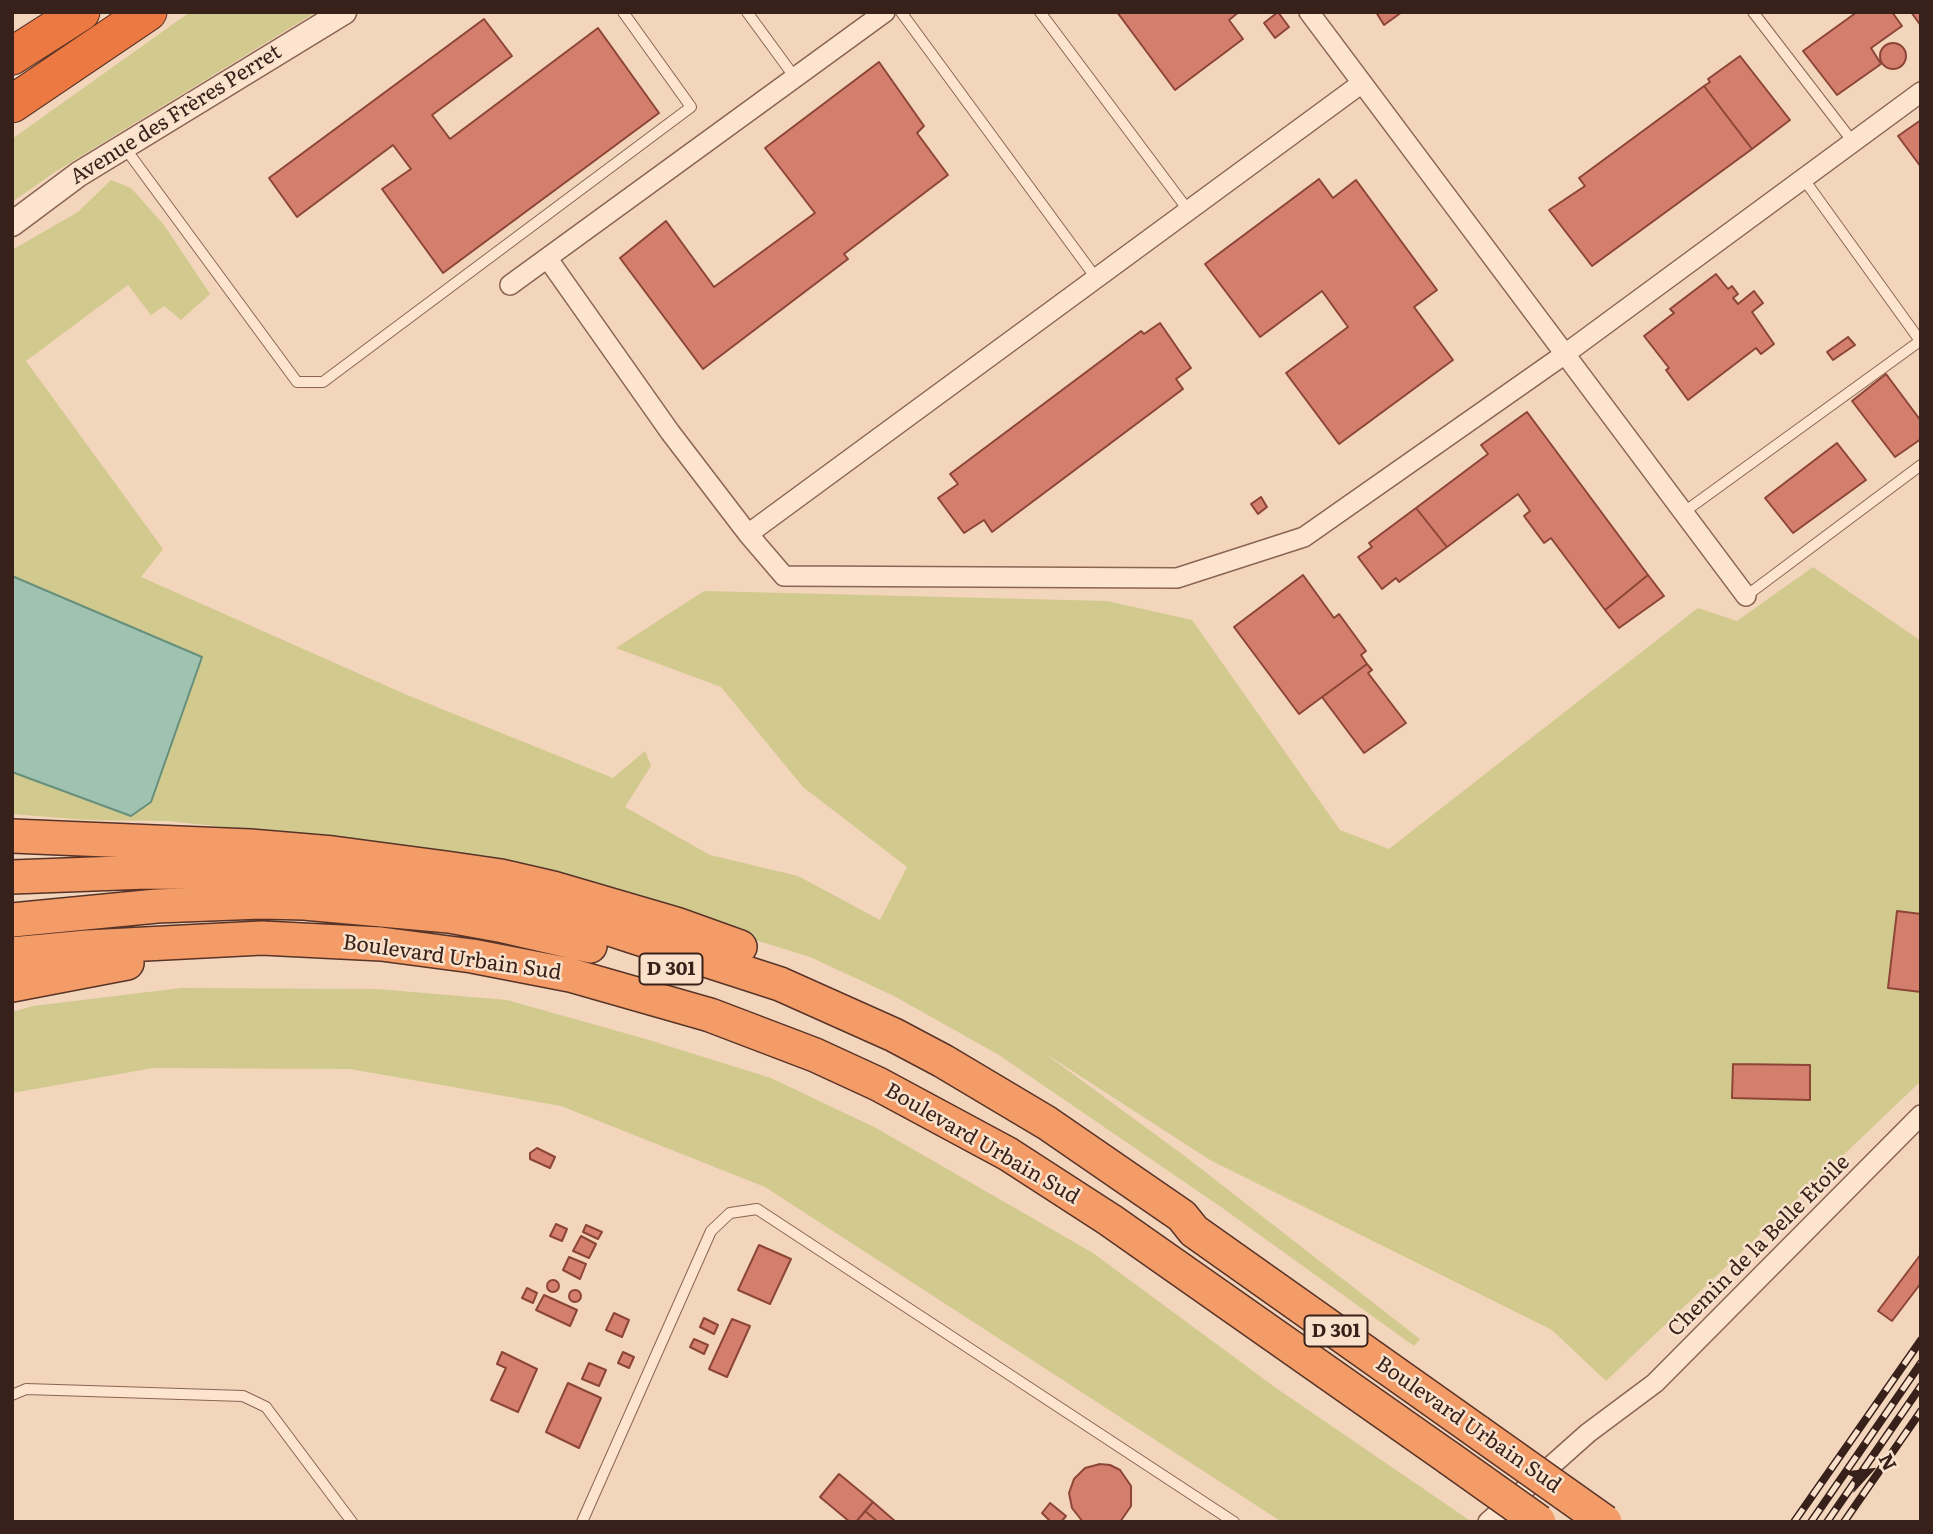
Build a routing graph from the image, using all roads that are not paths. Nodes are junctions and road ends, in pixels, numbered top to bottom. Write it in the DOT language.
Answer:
graph roads {
  1 [pos="81,12"];
  2 [pos="148,12"];
  3 [pos="344,12"];
  4 [pos="623,12"];
  5 [pos="747,12"];
  6 [pos="885,12"];
  7 [pos="901,12"];
  8 [pos="1040,12"];
  9 [pos="1309,12"];
  10 [pos="1753,12"];
  11 [pos="12,56"];
  12 [pos="796,79"];
  13 [pos="1362,83"];
  14 [pos="1921,92"];
  15 [pos="12,104"];
  16 [pos="1853,142"];
  17 [pos="124,146"];
  18 [pos="1803,178"];
  19 [pos="1188,210"];
  20 [pos="12,224"];
  21 [pos="548,258"];
  22 [pos="1096,278"];
  23 [pos="510,285"];
  24 [pos="1921,341"];
  25 [pos="1565,354"];
  26 [pos="1921,465"];
  27 [pos="1684,512"];
  28 [pos="748,534"];
  29 [pos="1746,596"];
  30 [pos="12,836"];
  31 [pos="12,877"];
  32 [pos="12,920"];
  33 [pos="262,938"];
  34 [pos="12,954"];
  35 [pos="12,985"];
  36 [pos="1921,1115"];
  37 [pos="1194,1231"];
  38 [pos="12,1395"];
  39 [pos="352,1522"];
  40 [pos="582,1522"];
  41 [pos="1234,1522"];
  42 [pos="1488,1522"];
  43 [pos="1539,1522"];
  44 [pos="1605,1522"];
  1 -- 11 [label="highway"];
  2 -- 15 [label="highway"];
  3 -- 17 [label="street, Avenue des Frères Perret"];
  4 -- 17 [label="lane"];
  5 -- 12 [label="lane"];
  6 -- 12 [label="street"];
  7 -- 22 [label="lane"];
  8 -- 19 [label="lane"];
  9 -- 13 [label="street"];
  10 -- 16 [label="lane"];
  12 -- 21 [label="street"];
  13 -- 19 [label="street"];
  13 -- 25 [label="street"];
  14 -- 16 [label="street"];
  16 -- 18 [label="street"];
  17 -- 20 [label="street, Avenue des Frères Perret"];
  18 -- 24 [label="lane"];
  18 -- 25 [label="street"];
  19 -- 22 [label="street"];
  21 -- 23 [label="street"];
  21 -- 28 [label="street"];
  22 -- 28 [label="street"];
  24 -- 27 [label="lane"];
  25 -- 27 [label="street"];
  25 -- 28 [label="street"];
  26 -- 29 [label="lane"];
  27 -- 29 [label="street"];
  30 -- 37 [label="highway"];
  31 -- 37 [label="highway"];
  32 -- 37 [label="highway, D 301"];
  33 -- 34 [label="highway, Boulevard Urbain Sud / D 301"];
  33 -- 35 [label="highway"];
  33 -- 43 [label="highway, Boulevard Urbain Sud / D 301, bridge"];
  36 -- 42 [label="street, Chemin de la Belle Etoile"];
  37 -- 44 [label="highway, Boulevard Urbain Sud / D 301, bridge"];
  38 -- 39 [label="lane"];
  40 -- 41 [label="lane"];
}
